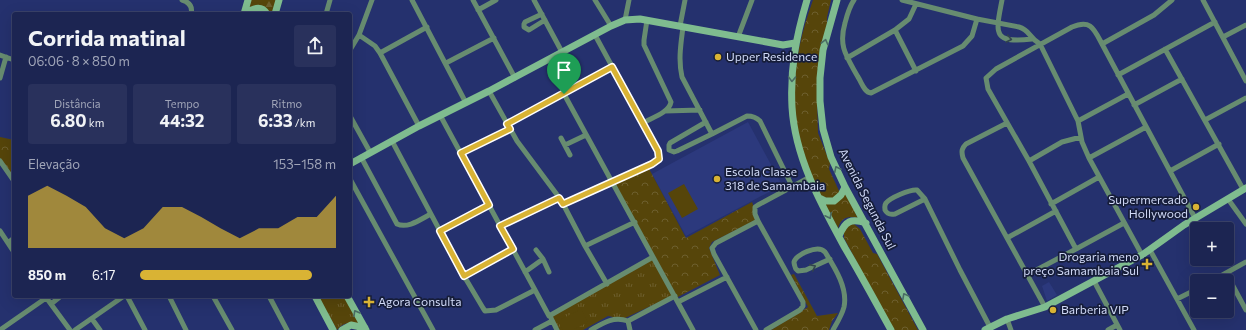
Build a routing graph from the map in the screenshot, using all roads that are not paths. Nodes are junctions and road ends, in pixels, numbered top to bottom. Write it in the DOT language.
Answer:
graph roads {
  1 [pos="182,0"];
  2 [pos="248,0"];
  3 [pos="279,0"];
  4 [pos="330,0"];
  5 [pos="372,0"];
  6 [pos="412,0"];
  7 [pos="473,0"];
  8 [pos="496,0"];
  9 [pos="534,0"];
  10 [pos="595,0"];
  11 [pos="629,0"];
  12 [pos="685,0"];
  13 [pos="752,0"];
  14 [pos="807,0"];
  15 [pos="837,0"];
  16 [pos="854,0"];
  17 [pos="902,0"];
  18 [pos="1002,0"];
  19 [pos="1172,0"];
  20 [pos="1203,0"];
  21 [pos="916,4"];
  22 [pos="478,10"];
  23 [pos="191,12"];
  24 [pos="245,12"];
  25 [pos="247,12"];
  26 [pos="266,12"];
  27 [pos="276,12"];
  28 [pos="327,12"];
  29 [pos="542,14"];
  30 [pos="978,19"];
  31 [pos="546,20"];
  32 [pos="625,20"];
  33 [pos="647,20"];
  34 [pos="1215,22"];
  35 [pos="998,23"];
  36 [pos="1246,25"];
  37 [pos="427,26"];
  38 [pos="611,26"];
  39 [pos="682,27"];
  40 [pos="895,30"];
  41 [pos="359,35"];
  42 [pos="595,35"];
  43 [pos="738,37"];
  44 [pos="1223,37"];
  45 [pos="494,38"];
  46 [pos="1032,40"];
  47 [pos="796,43"];
  48 [pos="1040,44"];
  49 [pos="1102,44"];
  50 [pos="783,45"];
  51 [pos="352,47"];
  52 [pos="1165,49"];
  53 [pos="562,52"];
  54 [pos="380,53"];
  55 [pos="794,54"];
  56 [pos="0,55"];
  57 [pos="6,57"];
  58 [pos="847,58"];
  59 [pos="12,59"];
  60 [pos="446,63"];
  61 [pos="612,67"];
  62 [pos="916,71"];
  63 [pos="1118,75"];
  64 [pos="0,78"];
  65 [pos="515,78"];
  66 [pos="1182,79"];
  67 [pos="1246,81"];
  68 [pos="489,91"];
  69 [pos="564,94"];
  70 [pos="1128,94"];
  71 [pos="1246,98"];
  72 [pos="466,103"];
  73 [pos="1134,105"];
  74 [pos="700,110"];
  75 [pos="665,111"];
  76 [pos="440,115"];
  77 [pos="352,120"];
  78 [pos="1206,120"];
  79 [pos="1078,121"];
  80 [pos="706,122"];
  81 [pos="1008,122"];
  82 [pos="643,123"];
  83 [pos="507,124"];
  84 [pos="419,126"];
  85 [pos="1146,127"];
  86 [pos="510,129"];
  87 [pos="712,134"];
  88 [pos="586,135"];
  89 [pos="1081,137"];
  90 [pos="561,138"];
  91 [pos="392,141"];
  92 [pos="1218,144"];
  93 [pos="565,145"];
  94 [pos="370,152"];
  95 [pos="461,153"];
  96 [pos="570,155"];
  97 [pos="361,157"];
  98 [pos="1089,158"];
  99 [pos="1029,160"];
  100 [pos="0,161"];
  101 [pos="352,163"];
  102 [pos="1170,171"];
  103 [pos="12,177"];
  104 [pos="810,177"];
  105 [pos="1099,177"];
  106 [pos="612,182"];
  107 [pos="352,184"];
  108 [pos="792,186"];
  109 [pos="846,187"];
  110 [pos="1245,189"];
  111 [pos="559,198"];
  112 [pos="819,198"];
  113 [pos="925,199"];
  114 [pos="1228,199"];
  115 [pos="563,204"];
  116 [pos="1051,204"];
  117 [pos="489,205"];
  118 [pos="1056,211"];
  119 [pos="431,214"];
  120 [pos="1195,218"];
  121 [pos="758,221"];
  122 [pos="635,222"];
  123 [pos="866,223"];
  124 [pos="1124,223"];
  125 [pos="1246,224"];
  126 [pos="500,226"];
  127 [pos="0,231"];
  128 [pos="440,231"];
  129 [pos="839,236"];
  130 [pos="1007,238"];
  131 [pos="12,240"];
  132 [pos="8,243"];
  133 [pos="585,246"];
  134 [pos="12,249"];
  135 [pos="513,249"];
  136 [pos="1076,249"];
  137 [pos="536,250"];
  138 [pos="1150,250"];
  139 [pos="1142,255"];
  140 [pos="653,257"];
  141 [pos="543,259"];
  142 [pos="830,259"];
  143 [pos="1246,262"];
  144 [pos="796,269"];
  145 [pos="525,272"];
  146 [pos="549,272"];
  147 [pos="788,273"];
  148 [pos="1226,273"];
  149 [pos="1027,274"];
  150 [pos="464,276"];
  151 [pos="727,277"];
  152 [pos="1094,281"];
  153 [pos="607,284"];
  154 [pos="535,290"];
  155 [pos="1190,292"];
  156 [pos="675,296"];
  157 [pos="45,298"];
  158 [pos="47,298"];
  159 [pos="58,298"];
  160 [pos="121,298"];
  161 [pos="128,298"];
  162 [pos="170,298"];
  163 [pos="214,298"];
  164 [pos="270,298"];
  165 [pos="316,298"];
  166 [pos="348,298"];
  167 [pos="1177,299"];
  168 [pos="678,302"];
  169 [pos="51,304"];
  170 [pos="1045,307"];
  171 [pos="1246,310"];
  172 [pos="551,318"];
  173 [pos="92,319"];
  174 [pos="1007,319"];
  175 [pos="628,321"];
  176 [pos="988,328"];
  177 [pos="1119,328"];
  178 [pos="365,329"];
  179 [pos="0,330"];
  180 [pos="70,330"];
  181 [pos="75,330"];
  182 [pos="100,330"];
  183 [pos="144,330"];
  184 [pos="186,330"];
  185 [pos="232,330"];
  186 [pos="287,330"];
  187 [pos="333,330"];
  188 [pos="342,330"];
  189 [pos="433,330"];
  190 [pos="535,330"];
  191 [pos="557,330"];
  192 [pos="591,330"];
  193 [pos="630,330"];
  194 [pos="694,330"];
  195 [pos="756,330"];
  196 [pos="766,330"];
  197 [pos="833,330"];
  198 [pos="891,330"];
  199 [pos="923,330"];
  200 [pos="1011,330"];
  201 [pos="1108,330"];
  202 [pos="1194,330"];
  1 -- 23 [label="street"];
  2 -- 24 [label="main road"];
  3 -- 27 [label="main road"];
  4 -- 28 [label="street"];
  5 -- 41 [label="street"];
  6 -- 37 [label="street"];
  7 -- 22 [label="street"];
  8 -- 22 [label="street"];
  9 -- 29 [label="street"];
  10 -- 38 [label="street"];
  11 -- 32 [label="street"];
  12 -- 39 [label="street"];
  13 -- 43 [label="street"];
  14 -- 47 [label="main road"];
  109 -- 15 [label="main road, Avenida Segunda Sul, one-way"];
  16 -- 58 [label="street"];
  17 -- 21 [label="street"];
  18 -- 35 [label="street"];
  19 -- 49 [label="street"];
  20 -- 34 [label="street"];
  21 -- 30 [label="street"];
  21 -- 40 [label="street"];
  22 -- 45 [label="street"];
  25 -- 26 [label="main road"];
  29 -- 31 [label="street"];
  29 -- 31 [label="street"];
  30 -- 35 [label="street"];
  30 -- 62 [label="street"];
  31 -- 53 [label="street"];
  32 -- 33 [label="main road"];
  32 -- 38 [label="main road"];
  33 -- 39 [label="main road"];
  33 -- 75 [label="street"];
  34 -- 44 [label="street"];
  34 -- 52 [label="street"];
  35 -- 46 [label="street"];
  35 -- 46 [label="street, one-way"];
  36 -- 44 [label="street"];
  37 -- 54 [label="street"];
  37 -- 60 [label="street"];
  38 -- 42 [label="main road"];
  39 -- 43 [label="main road"];
  39 -- 74 [label="street"];
  40 -- 58 [label="street"];
  40 -- 62 [label="street"];
  41 -- 51 [label="street"];
  41 -- 54 [label="street"];
  42 -- 53 [label="main road"];
  42 -- 61 [label="street"];
  43 -- 50 [label="main road"];
  44 -- 67 [label="street"];
  45 -- 60 [label="street"];
  45 -- 65 [label="street"];
  46 -- 48 [label="street"];
  47 -- 50 [label="main road"];
  47 -- 55 [label="main road"];
  48 -- 49 [label="street"];
  48 -- 79 [label="street"];
  48 -- 81 [label="street"];
  49 -- 63 [label="street"];
  50 -- 55 [label="main road"];
  52 -- 63 [label="street"];
  52 -- 66 [label="street"];
  53 -- 65 [label="main road"];
  54 -- 84 [label="street"];
  55 -- 104 [label="main road, one-way"];
  56 -- 57 [label="street"];
  57 -- 59 [label="street"];
  57 -- 64 [label="street"];
  58 -- 62 [label="street"];
  60 -- 72 [label="street"];
  61 -- 69 [label="street"];
  61 -- 82 [label="street"];
  63 -- 70 [label="street"];
  65 -- 68 [label="main road"];
  66 -- 73 [label="street"];
  66 -- 78 [label="street"];
  68 -- 72 [label="main road"];
  68 -- 83 [label="street"];
  69 -- 83 [label="street"];
  69 -- 88 [label="street"];
  70 -- 73 [label="street"];
  70 -- 79 [label="street"];
  71 -- 78 [label="street"];
  72 -- 76 [label="main road"];
  73 -- 85 [label="street"];
  74 -- 75 [label="street"];
  74 -- 80 [label="street"];
  75 -- 82 [label="street"];
  76 -- 84 [label="main road"];
  76 -- 95 [label="street"];
  77 -- 94 [label="street"];
  78 -- 92 [label="street"];
  79 -- 89 [label="street"];
  80 -- 87 [label="street"];
  80 -- 87 [label="street"];
  81 -- 99 [label="street"];
  81 -- 130 [label="street"];
  82 -- 106 [label="street"];
  83 -- 86 [label="street"];
  84 -- 91 [label="main road"];
  85 -- 98 [label="street"];
  85 -- 102 [label="street"];
  86 -- 95 [label="street"];
  86 -- 111 [label="street"];
  87 -- 108 [label="street"];
  88 -- 93 [label="street"];
  88 -- 106 [label="street"];
  89 -- 98 [label="street"];
  89 -- 99 [label="street"];
  90 -- 93 [label="street"];
  91 -- 94 [label="main road"];
  91 -- 119 [label="street"];
  92 -- 102 [label="street"];
  92 -- 110 [label="street"];
  93 -- 96 [label="street"];
  94 -- 97 [label="main road"];
  95 -- 117 [label="street"];
  97 -- 101 [label="main road"];
  97 -- 119 [label="street"];
  98 -- 105 [label="street"];
  99 -- 116 [label="street"];
  100 -- 103 [label="street"];
  102 -- 120 [label="street"];
  104 -- 108 [label="street"];
  104 -- 112 [label="main road"];
  105 -- 116 [label="street"];
  105 -- 124 [label="street"];
  106 -- 115 [label="street"];
  106 -- 122 [label="street"];
  107 -- 189 [label="street"];
  108 -- 121 [label="street"];
  109 -- 112 [label="main road"];
  109 -- 123 [label="main road, Avenida Segunda Sul"];
  110 -- 114 [label="main road"];
  111 -- 115 [label="street"];
  111 -- 126 [label="street"];
  112 -- 129 [label="main road, one-way"];
  113 -- 113 [label="street"];
  113 -- 176 [label="street"];
  114 -- 120 [label="main road"];
  114 -- 125 [label="street"];
  115 -- 133 [label="street"];
  116 -- 118 [label="street"];
  117 -- 126 [label="street"];
  117 -- 128 [label="street"];
  118 -- 130 [label="street"];
  118 -- 136 [label="street"];
  119 -- 128 [label="street"];
  120 -- 138 [label="main road"];
  121 -- 147 [label="street"];
  121 -- 151 [label="street"];
  122 -- 133 [label="street"];
  122 -- 140 [label="street"];
  123 -- 129 [label="main road"];
  199 -- 123 [label="main road, Avenida Segunda Sul, one-way"];
  124 -- 136 [label="street"];
  124 -- 139 [label="street"];
  126 -- 135 [label="street"];
  127 -- 132 [label="street"];
  128 -- 150 [label="street"];
  129 -- 198 [label="main road"];
  130 -- 149 [label="street"];
  131 -- 132 [label="street"];
  132 -- 134 [label="street"];
  133 -- 153 [label="street"];
  135 -- 145 [label="street"];
  135 -- 150 [label="street"];
  136 -- 149 [label="street"];
  137 -- 141 [label="street"];
  138 -- 139 [label="main road"];
  138 -- 167 [label="street"];
  139 -- 152 [label="main road"];
  140 -- 153 [label="street"];
  140 -- 156 [label="street"];
  141 -- 145 [label="street"];
  141 -- 146 [label="street"];
  144 -- 142 [label="street, one-way"];
  142 -- 144 [label="street"];
  142 -- 197 [label="street"];
  143 -- 148 [label="street"];
  144 -- 147 [label="street"];
  145 -- 154 [label="street"];
  147 -- 196 [label="street"];
  148 -- 171 [label="street"];
  149 -- 170 [label="street"];
  150 -- 154 [label="street"];
  151 -- 168 [label="street"];
  151 -- 195 [label="street"];
  152 -- 170 [label="main road"];
  152 -- 177 [label="street"];
  153 -- 172 [label="street"];
  154 -- 172 [label="street"];
  155 -- 167 [label="street"];
  156 -- 168 [label="street"];
  156 -- 175 [label="street"];
  157 -- 179 [label="street"];
  158 -- 169 [label="street"];
  159 -- 169 [label="street"];
  160 -- 173 [label="street"];
  161 -- 183 [label="street"];
  162 -- 184 [label="street"];
  163 -- 185 [label="street"];
  164 -- 186 [label="street"];
  165 -- 187 [label="main road"];
  178 -- 166 [label="main road, one-way"];
  167 -- 202 [label="street"];
  168 -- 194 [label="street"];
  169 -- 180 [label="street"];
  170 -- 174 [label="main road"];
  172 -- 190 [label="street"];
  172 -- 191 [label="street"];
  173 -- 181 [label="street"];
  173 -- 182 [label="street"];
  174 -- 176 [label="main road"];
  174 -- 200 [label="street"];
  175 -- 192 [label="street"];
  175 -- 193 [label="street"];
  177 -- 201 [label="street"];
  178 -- 188 [label="main road"];
}
